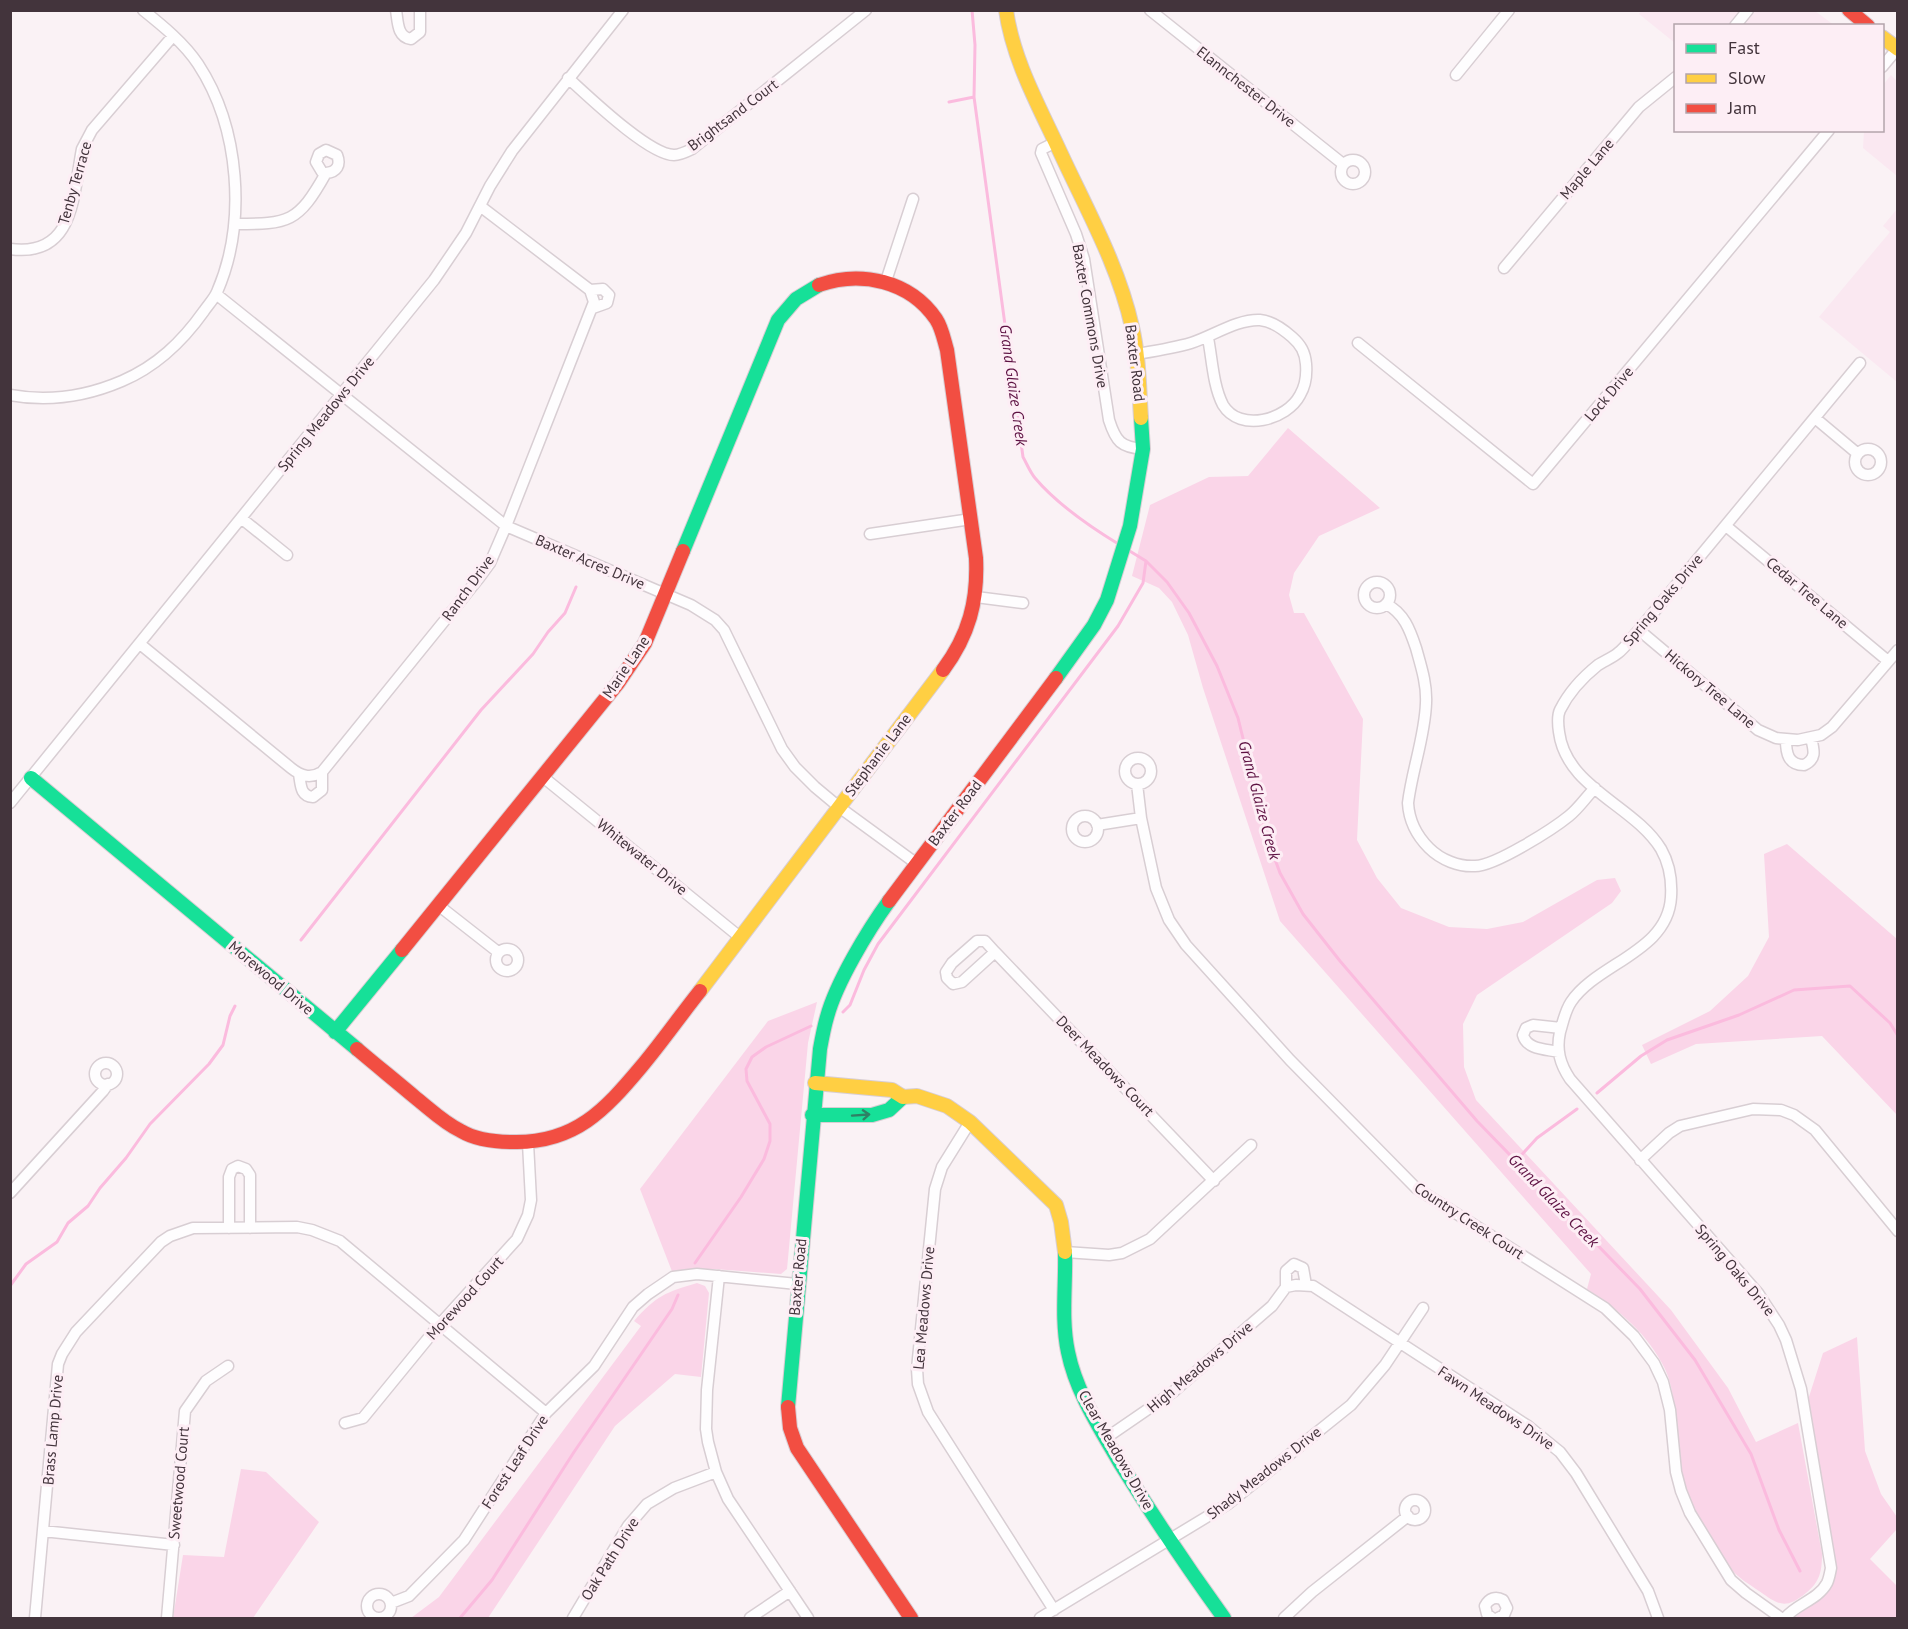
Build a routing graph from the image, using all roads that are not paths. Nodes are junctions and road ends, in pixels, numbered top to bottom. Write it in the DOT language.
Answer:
graph roads {
  1 [pos="143,10"];
  2 [pos="396,10"];
  3 [pos="420,10"];
  4 [pos="623,10"];
  5 [pos="866,10"];
  6 [pos="1006,10"];
  7 [pos="1150,10"];
  8 [pos="1509,10"];
  9 [pos="1748,10"];
  10 [pos="1849,10"];
  11 [pos="1738,24"];
  12 [pos="1866,24"];
  13 [pos="173,36"];
  14 [pos="1884,39"];
  15 [pos="1897,49"];
  16 [pos="1884,65"];
  17 [pos="1456,75"];
  18 [pos="568,78"];
  19 [pos="1674,79"];
  20 [pos="1827,132"];
  21 [pos="1056,142"];
  22 [pos="1343,164"];
  23 [pos="326,173"];
  24 [pos="913,199"];
  25 [pos="480,206"];
  26 [pos="235,224"];
  27 [pos="10,249"];
  28 [pos="1504,268"];
  29 [pos="886,281"];
  30 [pos="590,290"];
  31 [pos="216,294"];
  32 [pos="593,308"];
  33 [pos="1208,338"];
  34 [pos="1358,343"];
  35 [pos="1137,354"];
  36 [pos="1860,363"];
  37 [pos="10,395"];
  38 [pos="342,395"];
  39 [pos="1815,417"];
  40 [pos="1143,449"];
  41 [pos="1858,454"];
  42 [pos="241,518"];
  43 [pos="971,519"];
  44 [pos="506,526"];
  45 [pos="1726,526"];
  46 [pos="870,534"];
  47 [pos="287,555"];
  48 [pos="666,594"];
  49 [pos="976,597"];
  50 [pos="1023,603"];
  51 [pos="1386,604"];
  52 [pos="1639,630"];
  53 [pos="140,644"];
  54 [pos="1898,650"];
  55 [pos="1888,661"];
  56 [pos="1811,738"];
  57 [pos="1786,740"];
  58 [pos="322,772"];
  59 [pos="299,774"];
  60 [pos="543,777"];
  61 [pos="31,778"];
  62 [pos="1137,784"];
  63 [pos="1595,788"];
  64 [pos="10,803"];
  65 [pos="839,807"];
  66 [pos="1142,818"];
  67 [pos="1097,825"];
  68 [pos="917,864"];
  69 [pos="438,905"];
  70 [pos="741,938"];
  71 [pos="995,951"];
  72 [pos="498,952"];
  73 [pos="1561,1028"];
  74 [pos="335,1032"];
  75 [pos="1559,1052"];
  76 [pos="815,1083"];
  77 [pos="108,1084"];
  78 [pos="903,1097"];
  79 [pos="812,1115"];
  80 [pos="970,1122"];
  81 [pos="528,1143"];
  82 [pos="1251,1145"];
  83 [pos="1640,1160"];
  84 [pos="1214,1181"];
  85 [pos="10,1193"];
  86 [pos="229,1228"];
  87 [pos="250,1228"];
  88 [pos="1898,1231"];
  89 [pos="1065,1252"];
  90 [pos="719,1276"];
  91 [pos="797,1284"];
  92 [pos="1296,1285"];
  93 [pos="1423,1308"];
  94 [pos="439,1325"];
  95 [pos="1400,1343"];
  96 [pos="228,1366"];
  97 [pos="546,1413"];
  98 [pos="345,1423"];
  99 [pos="1106,1438"];
  100 [pos="716,1472"];
  101 [pos="1408,1516"];
  102 [pos="43,1531"];
  103 [pos="1168,1540"];
  104 [pos="174,1545"];
  105 [pos="790,1591"];
  106 [pos="391,1603"];
  107 [pos="1054,1610"];
  108 [pos="1487,1617"];
  109 [pos="35,1618"];
  110 [pos="167,1618"];
  111 [pos="573,1618"];
  112 [pos="750,1618"];
  113 [pos="808,1618"];
  114 [pos="911,1618"];
  115 [pos="1040,1618"];
  116 [pos="1224,1618"];
  117 [pos="1284,1618"];
  118 [pos="1498,1618"];
  119 [pos="1658,1618"];
  120 [pos="1783,1618"];
  1 -- 13 [label="street"];
  2 -- 3 [label="street"];
  4 -- 18 [label="street, Spring Meadows Drive"];
  5 -- 18 [label="street, Brightsand Court"];
  6 -- 21 [label="main road, Baxter Road"];
  7 -- 22 [label="street, Elannchester Drive"];
  8 -- 17 [label="street"];
  9 -- 11 [label="street"];
  10 -- 12 [label="main road"];
  13 -- 26 [label="street"];
  13 -- 27 [label="street, Tenby Terrace"];
  14 -- 15 [label="main road"];
  15 -- 16 [label="street"];
  18 -- 25 [label="street, Spring Meadows Drive"];
  19 -- 28 [label="street, Maple Lane"];
  20 -- 34 [label="street, Lock Drive"];
  21 -- 35 [label="main road, Baxter Road"];
  21 -- 40 [label="street, Baxter Commons Drive"];
  23 -- 26 [label="street"];
  24 -- 29 [label="street"];
  25 -- 30 [label="street"];
  25 -- 38 [label="street, Spring Meadows Drive"];
  26 -- 31 [label="street"];
  29 -- 43 [label="main road, Stephanie Lane"];
  29 -- 48 [label="main road, Marie Lane"];
  30 -- 32 [label="street"];
  30 -- 32 [label="street, Ranch Drive"];
  31 -- 37 [label="street"];
  31 -- 38 [label="street, Baxter Acres Drive"];
  32 -- 44 [label="street, Ranch Drive"];
  33 -- 33 [label="street"];
  33 -- 35 [label="street"];
  35 -- 40 [label="main road, Baxter Road"];
  36 -- 39 [label="street, Spring Oaks Drive"];
  38 -- 42 [label="street, Spring Meadows Drive"];
  38 -- 44 [label="street, Baxter Acres Drive"];
  39 -- 41 [label="street"];
  39 -- 45 [label="street, Spring Oaks Drive"];
  40 -- 68 [label="main road, Baxter Road"];
  42 -- 47 [label="street"];
  42 -- 53 [label="street, Spring Meadows Drive"];
  43 -- 46 [label="street"];
  43 -- 49 [label="main road, Stephanie Lane"];
  44 -- 48 [label="street, Baxter Acres Drive"];
  44 -- 58 [label="street, Ranch Drive"];
  45 -- 52 [label="street, Spring Oaks Drive"];
  45 -- 55 [label="street, Cedar Tree Lane"];
  48 -- 60 [label="main road, Marie Lane"];
  48 -- 65 [label="street, Baxter Acres Drive"];
  49 -- 50 [label="street"];
  49 -- 65 [label="main road, Stephanie Lane"];
  51 -- 63 [label="street"];
  52 -- 57 [label="street, Hickory Tree Lane"];
  52 -- 63 [label="street, Spring Oaks Drive"];
  53 -- 59 [label="street"];
  53 -- 61 [label="street, Spring Meadows Drive"];
  54 -- 55 [label="street"];
  55 -- 56 [label="street, Hickory Tree Lane"];
  56 -- 57 [label="street, Hickory Tree Lane"];
  56 -- 57 [label="street"];
  58 -- 59 [label="street"];
  58 -- 59 [label="street, Ranch Drive"];
  60 -- 69 [label="main road, Marie Lane"];
  60 -- 70 [label="street, Whitewater Drive"];
  61 -- 64 [label="street, Spring Meadows Drive"];
  61 -- 74 [label="main road, Morewood Drive"];
  62 -- 66 [label="street, Country Creek Court"];
  63 -- 73 [label="street, Spring Oaks Drive"];
  65 -- 68 [label="street, Baxter Acres Drive"];
  65 -- 70 [label="main road, Stephanie Lane"];
  66 -- 67 [label="street"];
  66 -- 120 [label="street, Country Creek Court"];
  68 -- 76 [label="main road, Baxter Road"];
  69 -- 72 [label="street"];
  69 -- 74 [label="main road, Marie Lane"];
  70 -- 81 [label="main road, Stephanie Lane"];
  71 -- 71 [label="street"];
  71 -- 84 [label="street, Deer Meadows Court"];
  73 -- 75 [label="street, Spring Oaks Drive"];
  73 -- 75 [label="street"];
  74 -- 81 [label="main road, Morewood Drive"];
  75 -- 83 [label="street, Spring Oaks Drive"];
  76 -- 78 [label="main road, Clear Meadows Drive"];
  76 -- 79 [label="main road, Baxter Road"];
  77 -- 85 [label="street"];
  79 -- 78 [label="main road, one-way"];
  78 -- 80 [label="main road, Clear Meadows Drive"];
  79 -- 91 [label="main road, Baxter Road"];
  80 -- 89 [label="main road, Clear Meadows Drive"];
  80 -- 107 [label="street, Lea Meadows Drive"];
  81 -- 94 [label="street, Morewood Court"];
  82 -- 84 [label="street"];
  83 -- 88 [label="street"];
  83 -- 120 [label="street, Spring Oaks Drive"];
  84 -- 89 [label="street"];
  86 -- 87 [label="street, Brass Lamp Drive"];
  86 -- 87 [label="street"];
  86 -- 102 [label="street, Brass Lamp Drive"];
  87 -- 94 [label="street, Brass Lamp Drive"];
  89 -- 99 [label="main road, Clear Meadows Drive"];
  90 -- 91 [label="street, Forest Leaf Drive"];
  90 -- 97 [label="street, Forest Leaf Drive"];
  90 -- 100 [label="street"];
  91 -- 114 [label="main road, Baxter Road"];
  92 -- 95 [label="street, Fawn Meadows Drive"];
  92 -- 99 [label="street, High Meadows Drive"];
  93 -- 95 [label="street, Shady Meadows Drive"];
  94 -- 97 [label="street, Brass Lamp Drive"];
  94 -- 98 [label="street, Morewood Court"];
  95 -- 103 [label="street, Shady Meadows Drive"];
  95 -- 119 [label="street, Fawn Meadows Drive"];
  96 -- 104 [label="street, Sweetwood Court"];
  97 -- 106 [label="street, Forest Leaf Drive"];
  99 -- 103 [label="main road, Clear Meadows Drive"];
  100 -- 105 [label="street"];
  100 -- 111 [label="street, Oak Path Drive"];
  101 -- 117 [label="street"];
  102 -- 104 [label="street"];
  102 -- 109 [label="street, Brass Lamp Drive"];
  103 -- 107 [label="street, Shady Meadows Drive"];
  103 -- 116 [label="main road, Clear Meadows Drive"];
  104 -- 110 [label="street, Sweetwood Court"];
  105 -- 112 [label="street"];
  105 -- 113 [label="street"];
  107 -- 115 [label="street, Shady Meadows Drive"];
  108 -- 118 [label="street"];
}
